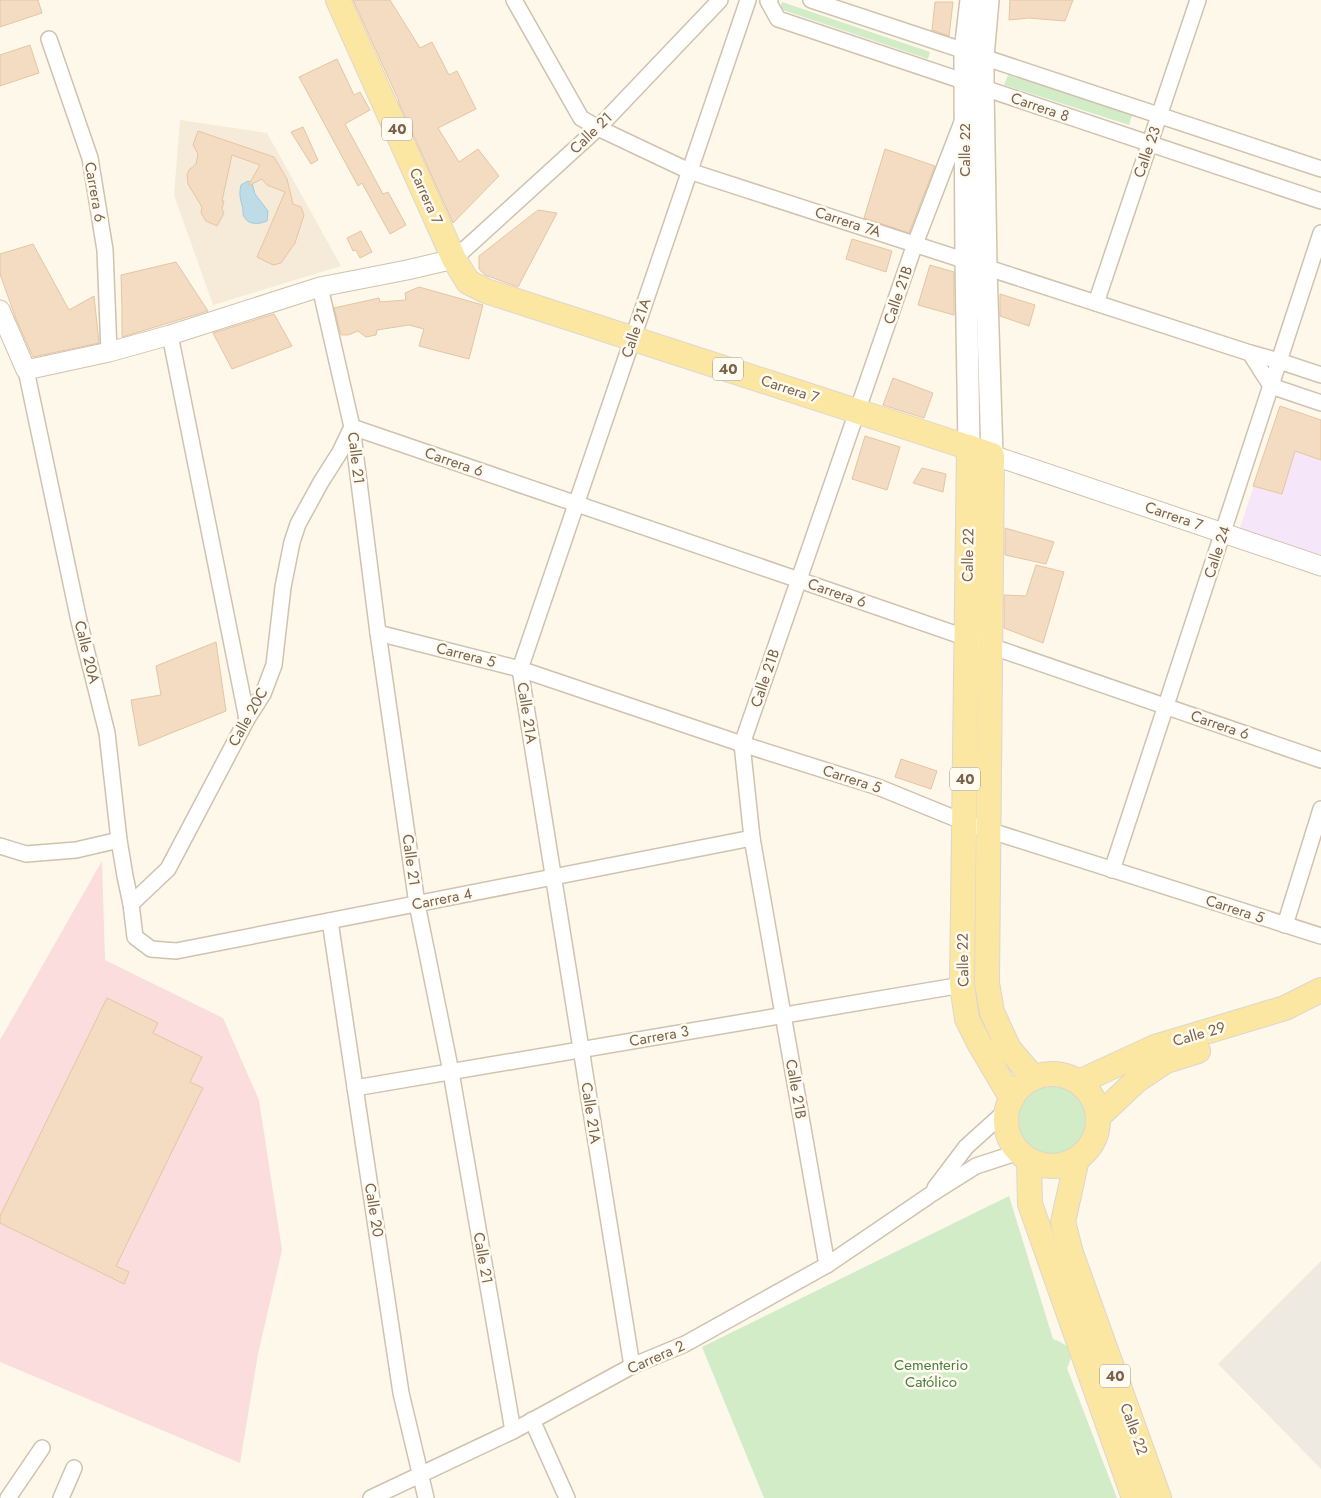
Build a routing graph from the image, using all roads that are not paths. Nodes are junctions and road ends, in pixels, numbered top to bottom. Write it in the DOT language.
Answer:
graph roads {
  1 [pos="338,0"];
  2 [pos="514,0"];
  3 [pos="720,0"];
  4 [pos="748,0"];
  5 [pos="768,0"];
  6 [pos="811,0"];
  7 [pos="971,0"];
  8 [pos="988,0"];
  9 [pos="1198,0"];
  10 [pos="48,39"];
  11 [pos="974,54"];
  12 [pos="974,84"];
  13 [pos="965,113"];
  14 [pos="1159,115"];
  15 [pos="598,128"];
  16 [pos="1149,143"];
  17 [pos="1321,169"];
  18 [pos="689,171"];
  19 [pos="1321,201"];
  20 [pos="1321,233"];
  21 [pos="915,244"];
  22 [pos="454,259"];
  23 [pos="966,261"];
  24 [pos="986,267"];
  25 [pos="320,287"];
  26 [pos="1096,303"];
  27 [pos="0,310"];
  28 [pos="170,335"];
  29 [pos="632,338"];
  30 [pos="109,352"];
  31 [pos="1250,353"];
  32 [pos="1279,361"];
  33 [pos="26,370"];
  34 [pos="1321,375"];
  35 [pos="1271,386"];
  36 [pos="1321,403"];
  37 [pos="858,411"];
  38 [pos="352,427"];
  39 [pos="969,447"];
  40 [pos="992,455"];
  41 [pos="576,504"];
  42 [pos="1223,532"];
  43 [pos="1321,566"];
  44 [pos="799,580"];
  45 [pos="378,633"];
  46 [pos="967,638"];
  47 [pos="990,646"];
  48 [pos="520,668"];
  49 [pos="1166,707"];
  50 [pos="247,719"];
  51 [pos="742,744"];
  52 [pos="1321,760"];
  53 [pos="1321,809"];
  54 [pos="964,822"];
  55 [pos="988,830"];
  56 [pos="752,838"];
  57 [pos="120,840"];
  58 [pos="0,846"];
  59 [pos="1112,870"];
  60 [pos="553,877"];
  61 [pos="131,904"];
  62 [pos="417,904"];
  63 [pos="330,921"];
  64 [pos="1285,925"];
  65 [pos="1321,936"];
  66 [pos="135,937"];
  67 [pos="962,985"];
  68 [pos="1321,990"];
  69 [pos="1321,1006"];
  70 [pos="783,1015"];
  71 [pos="581,1049"];
  72 [pos="451,1072"];
  73 [pos="1034,1078"];
  74 [pos="1079,1082"];
  75 [pos="356,1088"];
  76 [pos="1010,1104"];
  77 [pos="1099,1116"];
  78 [pos="1024,1156"];
  79 [pos="1077,1159"];
  80 [pos="930,1195"];
  81 [pos="827,1265"];
  82 [pos="632,1366"];
  83 [pos="532,1420"];
  84 [pos="513,1430"];
  85 [pos="42,1448"];
  86 [pos="74,1468"];
  87 [pos="422,1474"];
  88 [pos="6,1493"];
  89 [pos="61,1498"];
  90 [pos="371,1498"];
  91 [pos="426,1498"];
  92 [pos="567,1498"];
  93 [pos="1134,1498"];
  94 [pos="1159,1498"];
  1 -- 22 [label="main road, Carrera 7 / 40"];
  2 -- 15 [label="street, Carrera 7A"];
  3 -- 15 [label="street, Calle 21"];
  4 -- 18 [label="street, Calle 21A"];
  5 -- 12 [label="street, Carrera 8"];
  6 -- 11 [label="street, Carrera 8"];
  7 -- 11 [label="main road, Calle 22"];
  8 -- 11 [label="main road, Calle 22"];
  9 -- 14 [label="street, Calle 23"];
  10 -- 30 [label="street, Carrera 6"];
  11 -- 12 [label="main road, Calle 22"];
  11 -- 14 [label="street, Carrera 8"];
  12 -- 13 [label="main road, Calle 22"];
  12 -- 16 [label="street, Carrera 8"];
  12 -- 24 [label="main road, Calle 22"];
  13 -- 21 [label="street, Calle 21B"];
  13 -- 23 [label="main road, Calle 22"];
  14 -- 16 [label="street, Calle 23"];
  14 -- 17 [label="street, Carrera 8"];
  15 -- 18 [label="street, Carrera 7A"];
  15 -- 22 [label="street, Calle 21"];
  16 -- 19 [label="street, Carrera 8"];
  16 -- 26 [label="street, Calle 23"];
  18 -- 21 [label="street, Carrera 7A"];
  18 -- 29 [label="street, Calle 21A"];
  20 -- 32 [label="street, Calle 24"];
  21 -- 23 [label="street, Carrera 7A"];
  21 -- 37 [label="street, Calle 21B"];
  22 -- 25 [label="street"];
  22 -- 29 [label="main road, Carrera 7 / 40"];
  23 -- 24 [label="street, Carrera 7A"];
  23 -- 39 [label="main road, Calle 22"];
  24 -- 26 [label="street, Carrera 7A"];
  24 -- 40 [label="main road, Calle 22"];
  25 -- 28 [label="street"];
  25 -- 38 [label="street, Calle 21"];
  26 -- 31 [label="street, Carrera 7A"];
  27 -- 33 [label="street"];
  28 -- 30 [label="street"];
  28 -- 50 [label="street"];
  29 -- 37 [label="main road, Carrera 7 / 40"];
  29 -- 41 [label="street, Calle 21A"];
  30 -- 33 [label="street"];
  31 -- 32 [label="street, Carrera 7A"];
  31 -- 35 [label="street"];
  32 -- 34 [label="street, Carrera 7A"];
  32 -- 35 [label="street, Calle 24"];
  33 -- 57 [label="street, Calle 20A"];
  35 -- 36 [label="street"];
  35 -- 42 [label="street, Calle 24"];
  37 -- 39 [label="main road, Carrera 7 / 40"];
  37 -- 44 [label="street, Calle 21B"];
  38 -- 41 [label="street, Carrera 6"];
  38 -- 45 [label="street, Calle 21"];
  38 -- 50 [label="street, Calle 20C"];
  39 -- 40 [label="main road, Carrera 7 / 40"];
  39 -- 46 [label="main road, Calle 22 / 40"];
  40 -- 42 [label="street, Carrera 7"];
  40 -- 47 [label="main road, Calle 22 / 40"];
  41 -- 44 [label="street, Carrera 6"];
  41 -- 48 [label="street, Calle 21A"];
  42 -- 43 [label="street, Carrera 7"];
  42 -- 49 [label="street, Calle 24"];
  44 -- 46 [label="street, Carrera 6"];
  44 -- 51 [label="street, Calle 21B"];
  45 -- 48 [label="street, Carrera 5"];
  45 -- 62 [label="street, Calle 21"];
  46 -- 47 [label="street, Carrera 6"];
  46 -- 54 [label="main road, Calle 22 / 40"];
  47 -- 49 [label="street, Carrera 6"];
  47 -- 55 [label="main road, Calle 22 / 40"];
  48 -- 51 [label="street, Carrera 5"];
  48 -- 60 [label="street, Calle 21A"];
  49 -- 52 [label="street, Carrera 6"];
  49 -- 59 [label="street, Calle 24"];
  50 -- 61 [label="street, Calle 20C"];
  51 -- 54 [label="street, Carrera 5"];
  51 -- 56 [label="street, Calle 21B"];
  53 -- 64 [label="street"];
  54 -- 55 [label="street, Carrera 5"];
  54 -- 67 [label="main road, Calle 22 / 40"];
  55 -- 59 [label="street, Carrera 5"];
  55 -- 73 [label="main road, Calle 22 / 40"];
  56 -- 60 [label="street, Carrera 4"];
  56 -- 70 [label="street, Calle 21B"];
  57 -- 58 [label="street"];
  57 -- 61 [label="street, Calle 20A"];
  59 -- 64 [label="street, Carrera 5"];
  60 -- 62 [label="street, Carrera 4"];
  60 -- 71 [label="street, Calle 21A"];
  61 -- 66 [label="street, Calle 20A"];
  62 -- 63 [label="street, Carrera 4"];
  62 -- 72 [label="street, Calle 21"];
  63 -- 66 [label="street, Carrera 4"];
  63 -- 75 [label="street, Calle 20"];
  64 -- 65 [label="street, Carrera 5"];
  67 -- 70 [label="street, Carrera 3"];
  67 -- 76 [label="main road, Calle 22 / 40"];
  68 -- 74 [label="main road, Calle 29"];
  69 -- 77 [label="main road, Calle 29"];
  70 -- 71 [label="street, Carrera 3"];
  70 -- 81 [label="street, Calle 21B"];
  71 -- 72 [label="street, Carrera 3"];
  71 -- 82 [label="street, Calle 21A"];
  72 -- 75 [label="street, Carrera 3"];
  72 -- 84 [label="street, Calle 21"];
  73 -- 74 [label="main road"];
  73 -- 76 [label="main road"];
  74 -- 77 [label="main road"];
  75 -- 87 [label="street, Calle 20"];
  76 -- 78 [label="main road, 40"];
  76 -- 80 [label="street, Carrera 2"];
  77 -- 79 [label="main road"];
  78 -- 79 [label="main road"];
  78 -- 80 [label="street, Carrera 2"];
  78 -- 93 [label="main road, Calle 22 / 40"];
  79 -- 94 [label="main road, Calle 22 / 40"];
  80 -- 81 [label="street, Carrera 2"];
  81 -- 82 [label="street, Carrera 2"];
  82 -- 83 [label="street, Carrera 2"];
  83 -- 84 [label="street, Carrera 2"];
  83 -- 92 [label="street"];
  84 -- 87 [label="street, Carrera 2"];
  85 -- 88 [label="street"];
  86 -- 89 [label="street"];
  87 -- 90 [label="street, Carrera 2"];
  87 -- 91 [label="street, Calle 20"];
}
